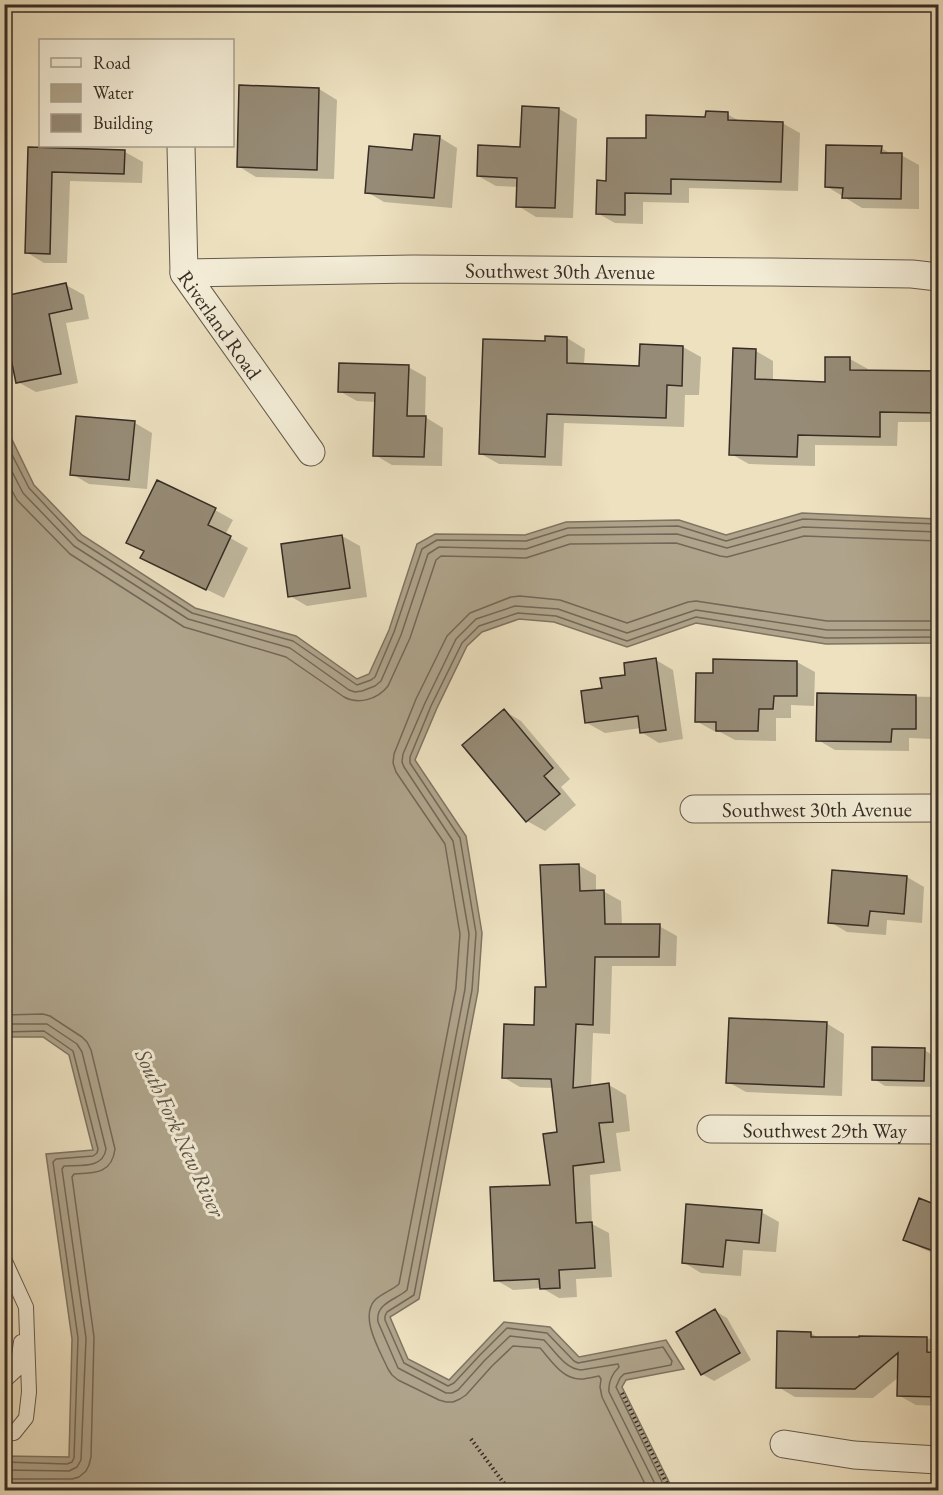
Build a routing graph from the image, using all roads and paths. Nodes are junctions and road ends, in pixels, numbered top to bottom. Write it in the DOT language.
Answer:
graph roads {
  1 [pos="181,147"];
  2 [pos="184,273"];
  3 [pos="939,277"];
  4 [pos="311,452"];
  5 [pos="939,808"];
  6 [pos="694,809"];
  7 [pos="711,1129"];
  8 [pos="939,1130"];
  9 [pos="4,1259"];
  10 [pos="26,1307"];
  11 [pos="4,1381"];
  12 [pos="622,1393"];
  13 [pos="4,1434"];
  14 [pos="471,1439"];
  15 [pos="784,1444"];
  16 [pos="939,1460"];
  17 [pos="509,1491"];
  18 [pos="670,1491"];
  1 -- 2 [label="street, Riverland Road"];
  2 -- 3 [label="street, Southwest 30th Avenue"];
  2 -- 4 [label="street, Riverland Road"];
  5 -- 6 [label="street, Southwest 30th Avenue"];
  7 -- 8 [label="street, Southwest 29th Way"];
  9 -- 10 [label="lane"];
  10 -- 11 [label="lane"];
  10 -- 13 [label="lane"];
  12 -- 18 [label="path"];
  14 -- 17 [label="path"];
  15 -- 16 [label="street"];
}
